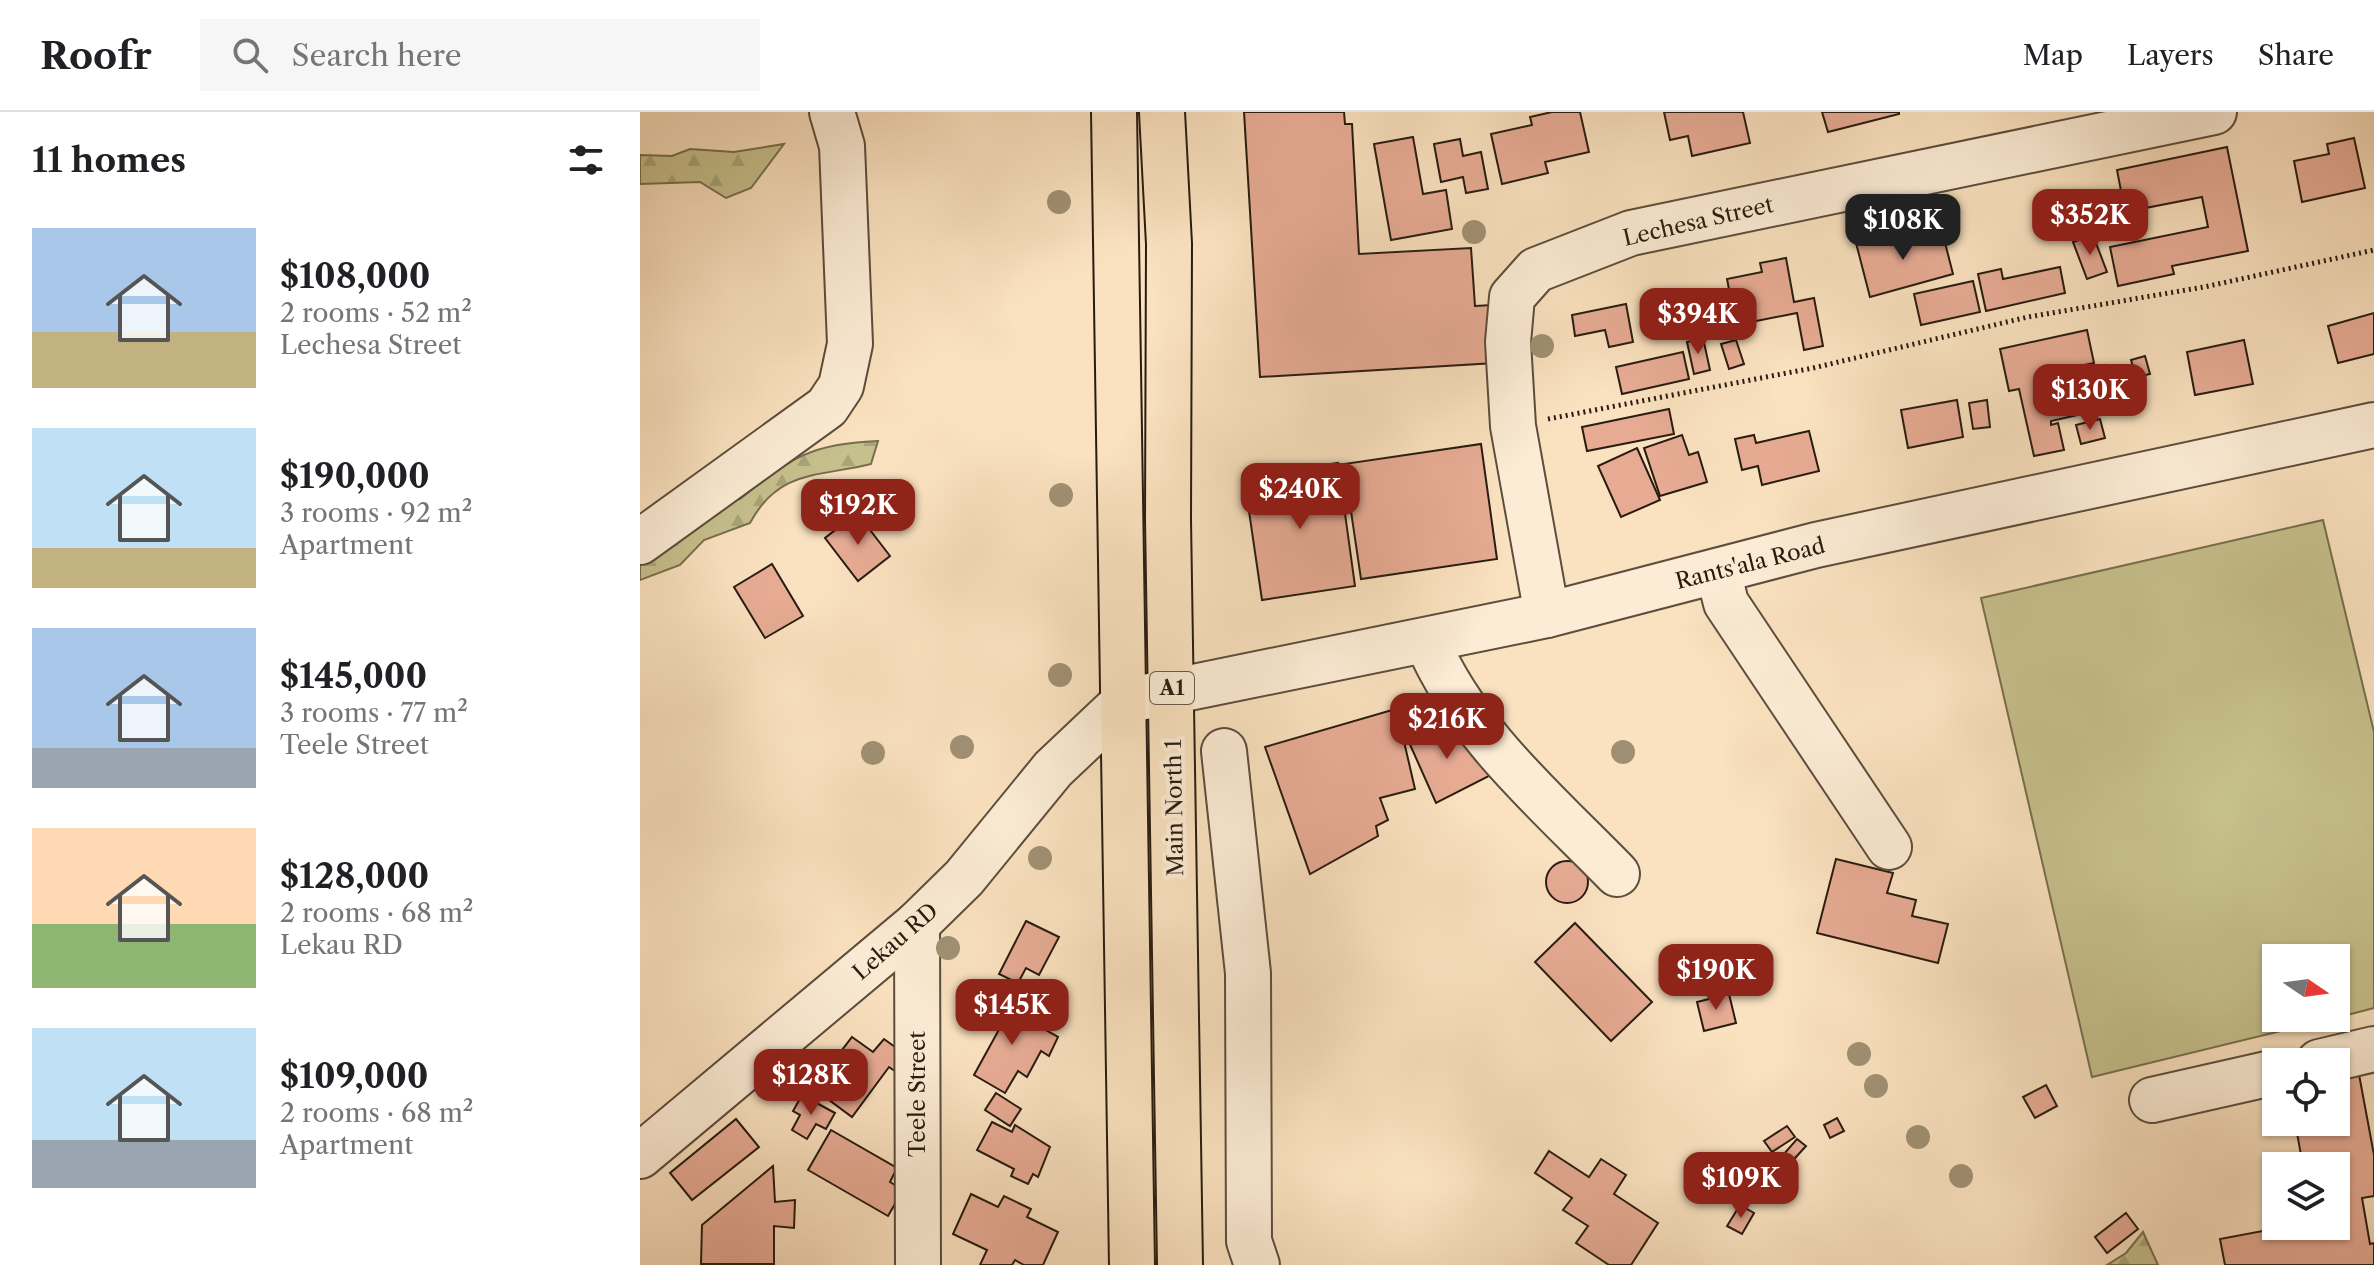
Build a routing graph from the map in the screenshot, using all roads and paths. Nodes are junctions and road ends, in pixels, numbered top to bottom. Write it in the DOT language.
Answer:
graph roads {
  1 [pos="832,112"];
  2 [pos="1114,112"];
  3 [pos="1162,112"];
  4 [pos="2214,112"];
  5 [pos="2374,250"];
  6 [pos="2374,425"];
  7 [pos="1513,426"];
  8 [pos="640,542"];
  9 [pos="1718,571"];
  10 [pos="1547,615"];
  11 [pos="1427,641"];
  12 [pos="1172,693"];
  13 [pos="1125,701"];
  14 [pos="1224,751"];
  15 [pos="1889,847"];
  16 [pos="1617,874"];
  17 [pos="917,924"];
  18 [pos="2374,1049"];
  19 [pos="2350,1055"];
  20 [pos="2262,1075"];
  21 [pos="2152,1100"];
  22 [pos="640,1156"];
  23 [pos="918,1265"];
  24 [pos="1132,1265"];
  25 [pos="1180,1265"];
  26 [pos="1257,1265"];
  1 -- 8 [label="street"];
  2 -- 13 [label="main road, A1"];
  3 -- 12 [label="main road, Main North 1 / A1"];
  4 -- 7 [label="street, Lechesa Street"];
  5 -- 7 [label="path"];
  6 -- 9 [label="street, Rants'ala Road"];
  7 -- 10 [label="street, Lechesa Street"];
  9 -- 10 [label="street, Rants'ala Road"];
  9 -- 15 [label="street"];
  10 -- 11 [label="street, Rants'ala Road"];
  11 -- 12 [label="street, Rants'ala Road"];
  11 -- 16 [label="street"];
  12 -- 13 [label="street, Rants'ala Road"];
  12 -- 25 [label="main road, Main North 1 / A1"];
  13 -- 17 [label="street, Lekau RD"];
  13 -- 24 [label="main road, A1"];
  14 -- 26 [label="street"];
  17 -- 22 [label="street, Lekau RD"];
  17 -- 23 [label="street, Teele Street"];
  18 -- 19 [label="street"];
  20 -- 21 [label="street"];
}
